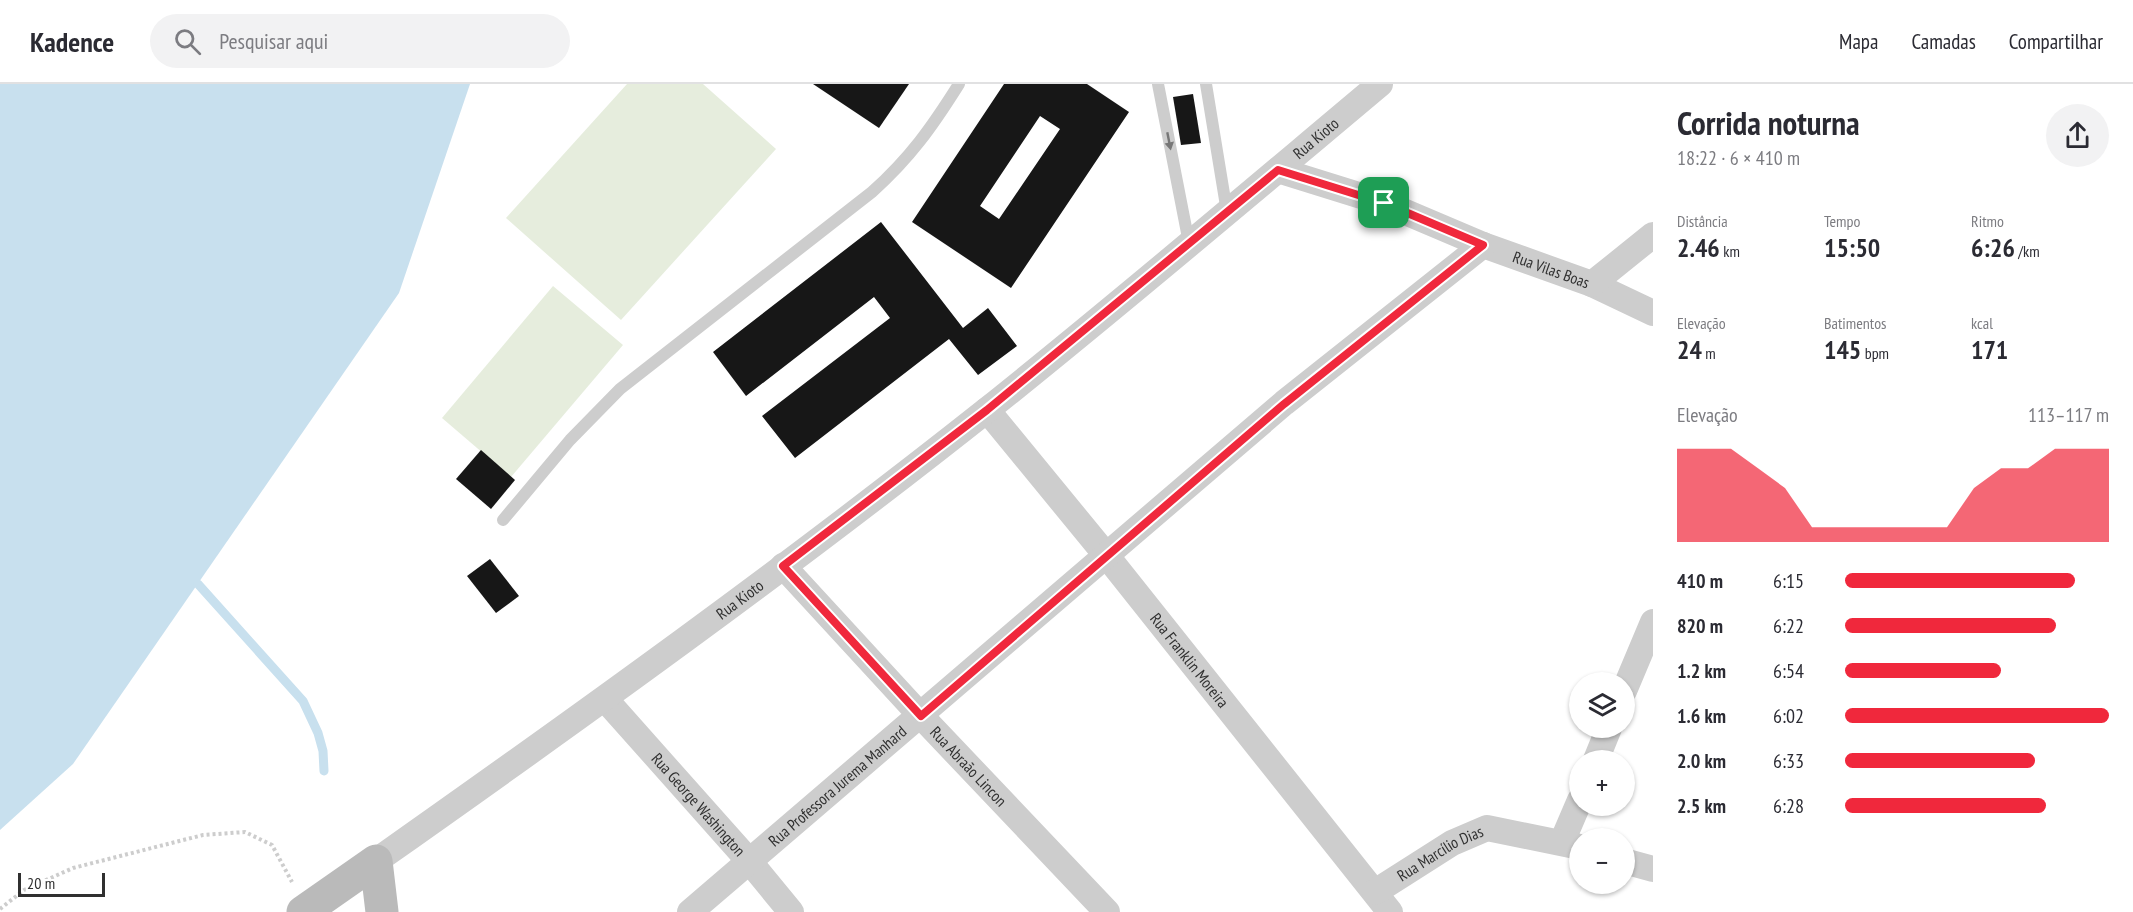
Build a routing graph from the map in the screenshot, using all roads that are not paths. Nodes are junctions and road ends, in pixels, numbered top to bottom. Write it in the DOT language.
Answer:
graph roads {
  1 [pos="959,84"];
  2 [pos="1158,84"];
  3 [pos="1206,84"];
  4 [pos="1380,84"];
  5 [pos="1278,170"];
  6 [pos="1227,212"];
  7 [pos="1653,235"];
  8 [pos="1190,243"];
  9 [pos="1483,245"];
  10 [pos="1592,284"];
  11 [pos="1653,313"];
  12 [pos="987,410"];
  13 [pos="503,520"];
  14 [pos="1106,555"];
  15 [pos="783,566"];
  16 [pos="1653,622"];
  17 [pos="1632,672"];
  18 [pos="605,699"];
  19 [pos="921,716"];
  20 [pos="1569,845"];
  21 [pos="376,861"];
  22 [pos="750,862"];
  23 [pos="1635,864"];
  24 [pos="1653,869"];
  25 [pos="1375,892"];
  26 [pos="306,911"];
  27 [pos="382,912"];
  28 [pos="690,912"];
  29 [pos="791,912"];
  30 [pos="1107,912"];
  31 [pos="1390,912"];
  1 -- 13 [label="lane"];
  2 -- 8 [label="lane, one-way"];
  3 -- 6 [label="lane"];
  4 -- 5 [label="street, Rua Kioto"];
  5 -- 6 [label="street, Rua Kioto"];
  5 -- 9 [label="street, Rua Vilas Boas"];
  6 -- 8 [label="street, Rua Kioto"];
  7 -- 10 [label="street"];
  8 -- 12 [label="street, Rua Kioto"];
  9 -- 10 [label="street, Rua Vilas Boas"];
  9 -- 14 [label="street, Rua Professora Jurema Manhard"];
  10 -- 11 [label="street, Rua Vilas Boas"];
  12 -- 14 [label="street, Rua Franklin Moreira"];
  12 -- 15 [label="street, Rua Kioto"];
  14 -- 19 [label="street, Rua Professora Jurema Manhard"];
  14 -- 25 [label="street, Rua Franklin Moreira"];
  15 -- 18 [label="street, Rua Kioto"];
  15 -- 19 [label="street, Rua Abraão Lincon"];
  16 -- 17 [label="street"];
  18 -- 21 [label="street, Rua Kioto"];
  18 -- 22 [label="street, Rua George Washington"];
  19 -- 22 [label="street, Rua Professora Jurema Manhard"];
  19 -- 30 [label="street, Rua Abraão Lincon"];
  20 -- 25 [label="street, Rua Marcílio Dias"];
  21 -- 26 [label="main road, Rua Kioto"];
  21 -- 27 [label="main road"];
  22 -- 28 [label="street, Rua Professora Jurema Manhard"];
  22 -- 29 [label="street, Rua George Washington"];
  23 -- 24 [label="street"];
  25 -- 31 [label="street, Rua Franklin Moreira"];
}
